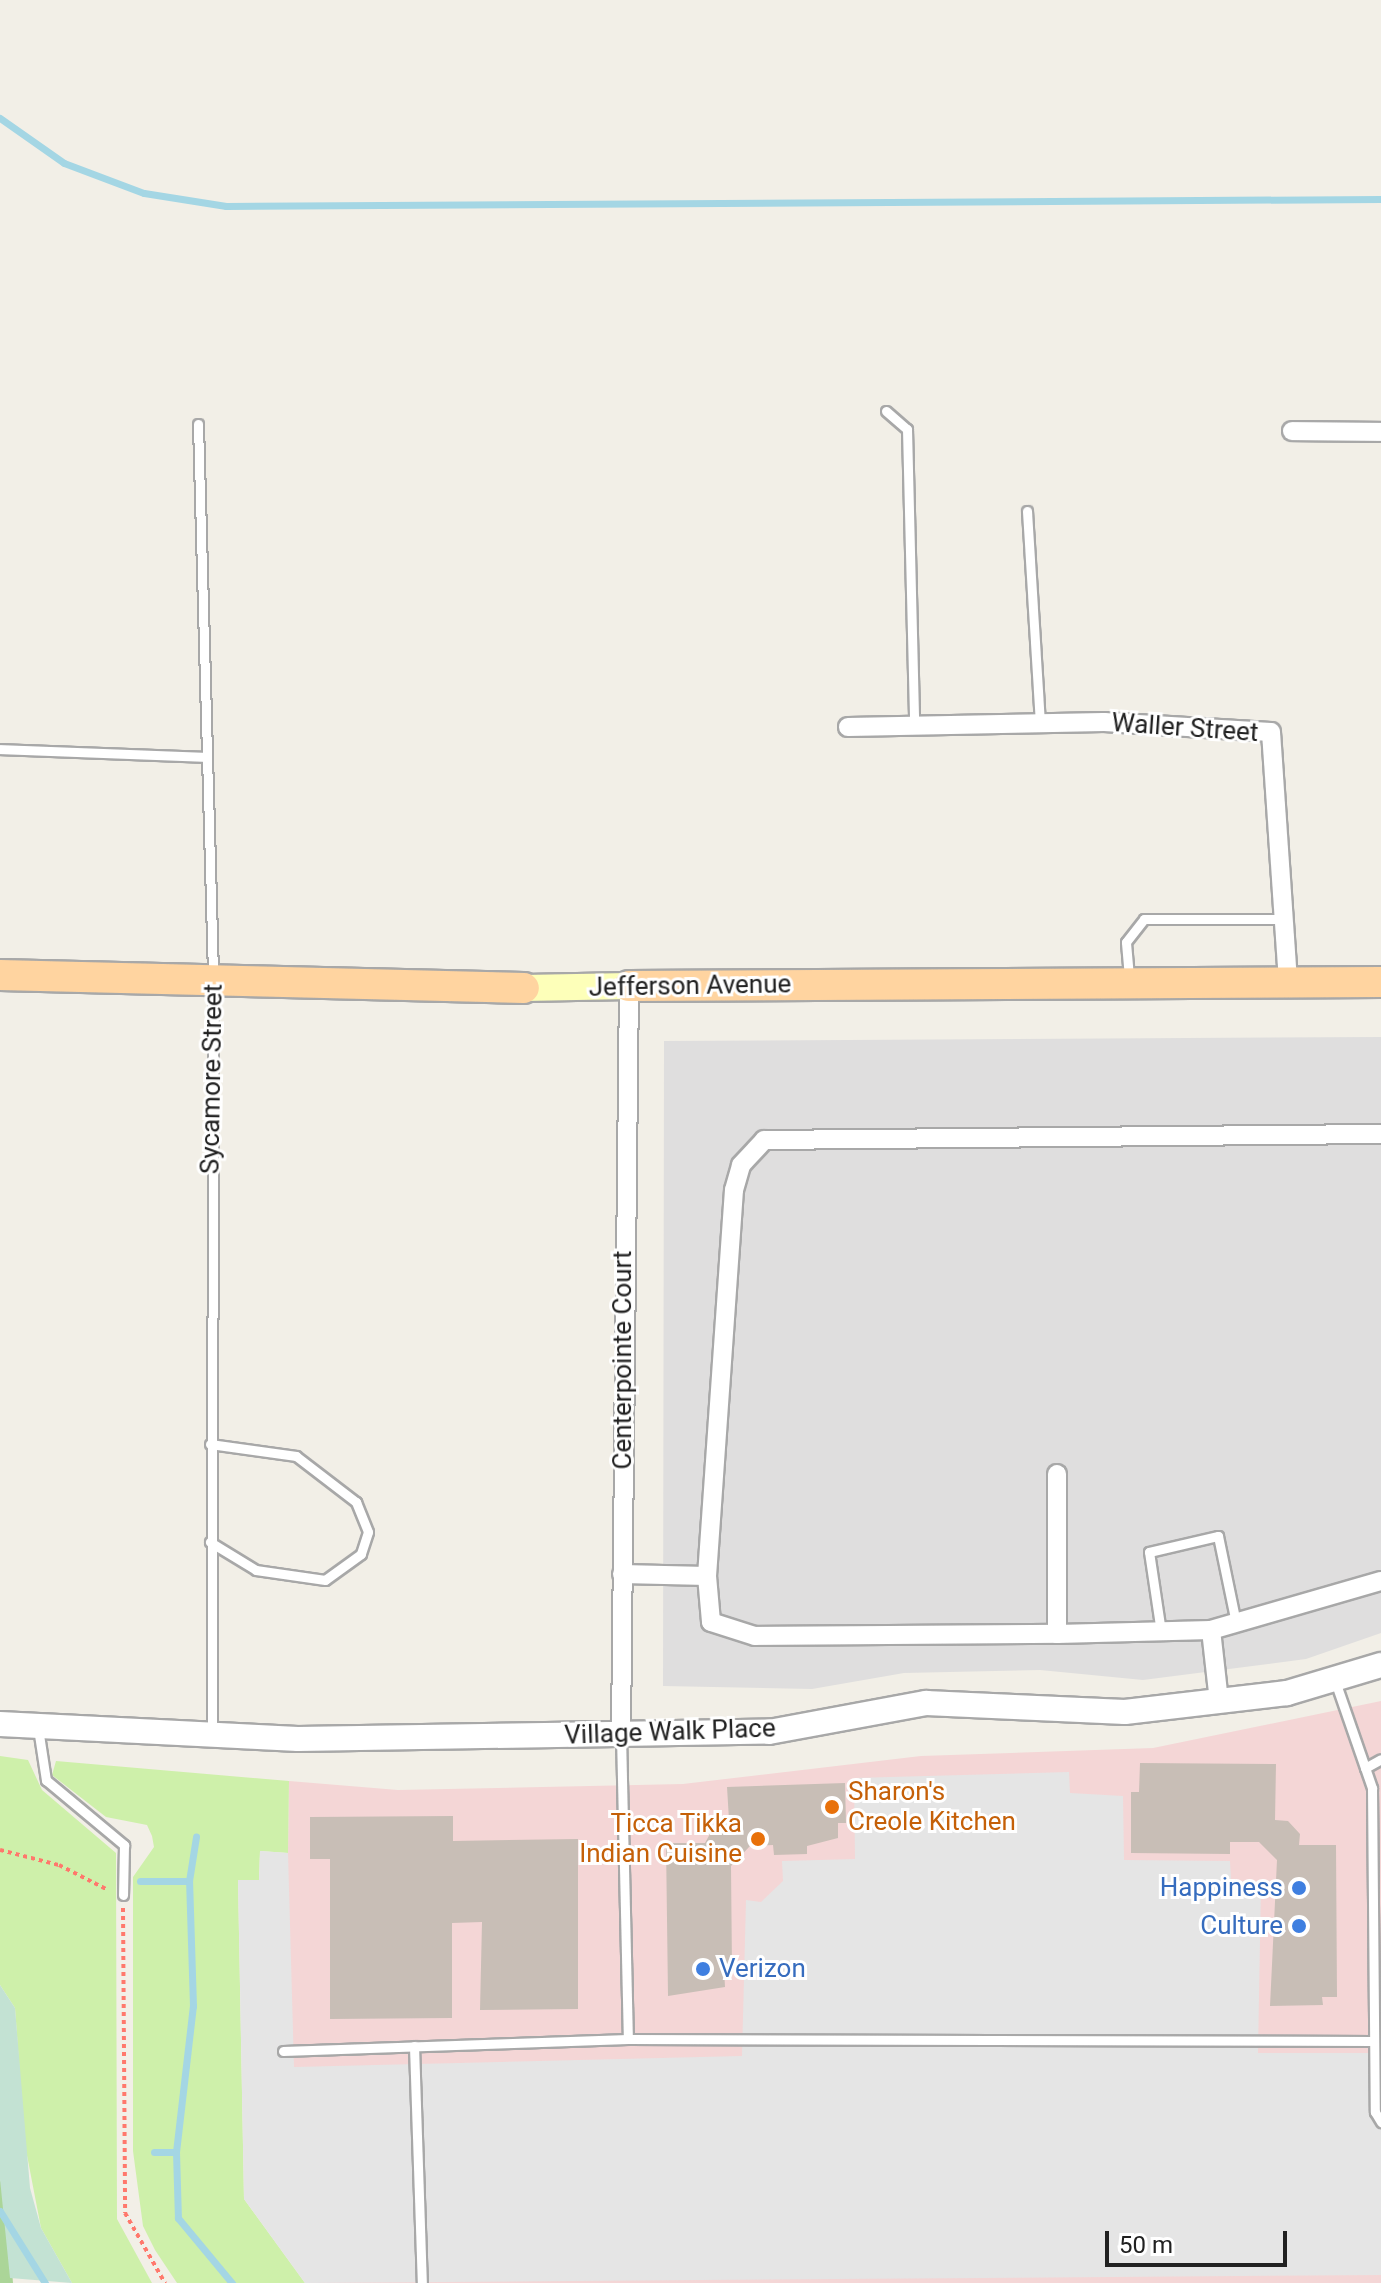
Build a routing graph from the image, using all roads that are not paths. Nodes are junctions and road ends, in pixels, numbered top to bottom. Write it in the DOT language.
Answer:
graph roads {
  1 [pos="886,411"];
  2 [pos="198,424"];
  3 [pos="1292,431"];
  4 [pos="1381,432"];
  5 [pos="1027,511"];
  6 [pos="1040,723"];
  7 [pos="914,726"];
  8 [pos="848,727"];
  9 [pos="0,749"];
  10 [pos="204,757"];
  11 [pos="1283,919"];
  12 [pos="0,975"];
  13 [pos="213,976"];
  14 [pos="1381,982"];
  15 [pos="1288,983"];
  16 [pos="1129,984"];
  17 [pos="629,986"];
  18 [pos="524,988"];
  19 [pos="1381,1134"];
  20 [pos="210,1444"];
  21 [pos="1057,1474"];
  22 [pos="210,1542"];
  23 [pos="622,1574"];
  24 [pos="707,1576"];
  25 [pos="1381,1581"];
  26 [pos="1236,1623"];
  27 [pos="1211,1630"];
  28 [pos="1161,1633"];
  29 [pos="1057,1634"];
  30 [pos="1381,1665"];
  31 [pos="1334,1680"];
  32 [pos="1219,1701"];
  33 [pos="0,1724"];
  34 [pos="37,1724"];
  35 [pos="212,1734"];
  36 [pos="621,1734"];
  37 [pos="1381,1759"];
  38 [pos="1365,1768"];
  39 [pos="123,1895"];
  40 [pos="628,2039"];
  41 [pos="1374,2041"];
  42 [pos="414,2046"];
  43 [pos="283,2051"];
  44 [pos="1381,2122"];
  45 [pos="422,2283"];
  1 -- 7 [label="lane"];
  2 -- 10 [label="lane, Sycamore Street"];
  3 -- 4 [label="street"];
  5 -- 6 [label="lane"];
  6 -- 7 [label="street, Waller Street"];
  6 -- 11 [label="street, Waller Street"];
  7 -- 8 [label="street, Waller Street"];
  9 -- 10 [label="lane"];
  10 -- 13 [label="lane, Sycamore Street"];
  11 -- 15 [label="street, Waller Street"];
  11 -- 16 [label="lane"];
  12 -- 13 [label="main road, Jefferson Avenue"];
  13 -- 18 [label="main road, Jefferson Avenue"];
  13 -- 20 [label="lane, Sycamore Street"];
  14 -- 15 [label="main road, Jefferson Avenue"];
  15 -- 16 [label="main road, Jefferson Avenue"];
  16 -- 17 [label="main road, Jefferson Avenue"];
  17 -- 18 [label="main road, Jefferson Avenue"];
  17 -- 23 [label="street, Centerpointe Court"];
  19 -- 24 [label="street"];
  20 -- 22 [label="lane, Sycamore Street"];
  20 -- 22 [label="lane"];
  21 -- 29 [label="street"];
  22 -- 35 [label="lane, Sycamore Street"];
  23 -- 24 [label="street"];
  23 -- 36 [label="street, Centerpointe Court"];
  24 -- 29 [label="street"];
  25 -- 26 [label="street"];
  26 -- 27 [label="street"];
  26 -- 28 [label="lane"];
  27 -- 28 [label="street"];
  27 -- 32 [label="street"];
  28 -- 29 [label="street"];
  30 -- 31 [label="street, Village Walk Place"];
  31 -- 32 [label="street, Village Walk Place"];
  31 -- 38 [label="lane"];
  32 -- 36 [label="street, Village Walk Place"];
  33 -- 34 [label="street, Village Walk Place"];
  34 -- 35 [label="street, Village Walk Place"];
  34 -- 39 [label="lane"];
  35 -- 36 [label="street, Village Walk Place"];
  36 -- 40 [label="lane"];
  37 -- 38 [label="lane"];
  38 -- 41 [label="lane"];
  40 -- 41 [label="lane"];
  40 -- 42 [label="lane"];
  41 -- 44 [label="lane"];
  42 -- 43 [label="lane"];
  42 -- 45 [label="lane"];
}
